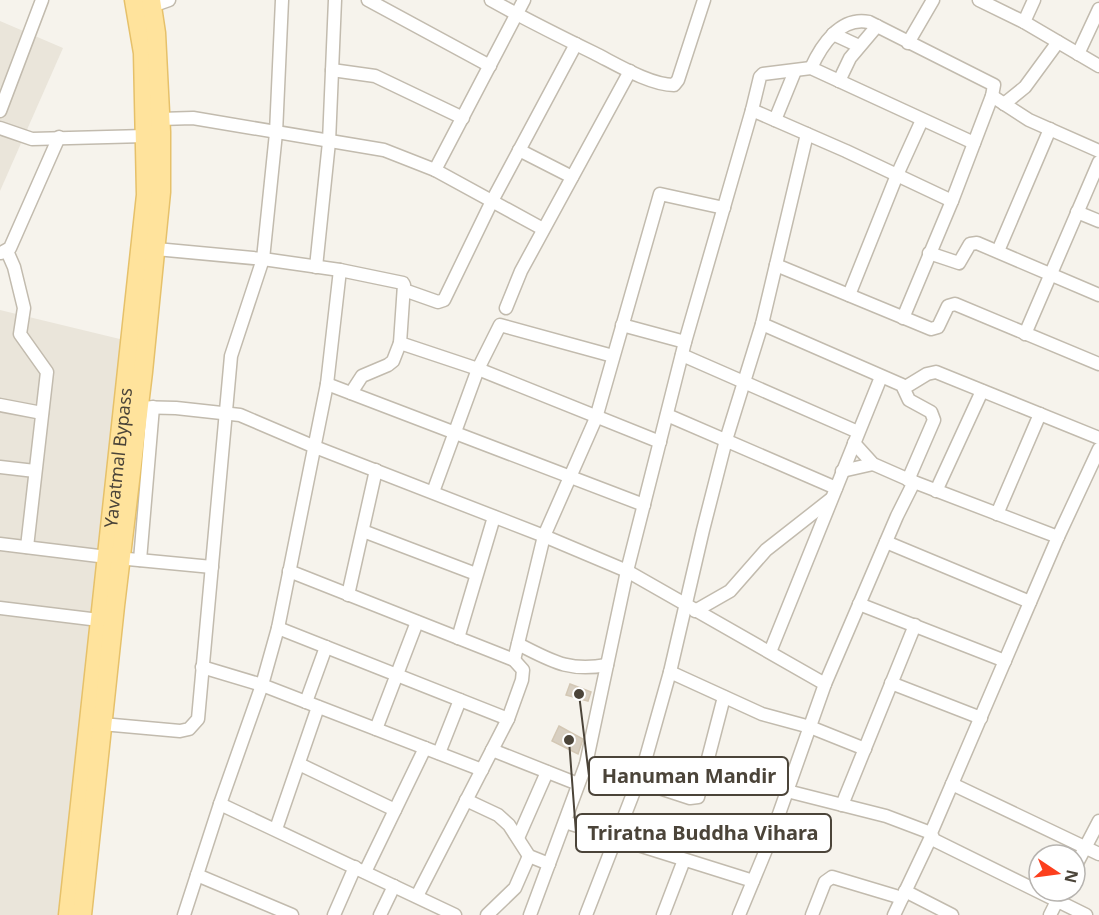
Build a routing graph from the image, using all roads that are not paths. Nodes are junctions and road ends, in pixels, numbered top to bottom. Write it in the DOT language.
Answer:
graph roads {
  1 [pos="42,0"];
  2 [pos="134,0"];
  3 [pos="282,0"];
  4 [pos="335,0"];
  5 [pos="368,0"];
  6 [pos="492,0"];
  7 [pos="524,0"];
  8 [pos="704,0"];
  9 [pos="933,0"];
  10 [pos="979,0"];
  11 [pos="1034,0"];
  12 [pos="157,2"];
  13 [pos="1099,9"];
  14 [pos="517,15"];
  15 [pos="1024,22"];
  16 [pos="877,26"];
  17 [pos="833,34"];
  18 [pos="1058,42"];
  19 [pos="908,43"];
  20 [pos="576,44"];
  21 [pos="859,46"];
  22 [pos="1078,54"];
  23 [pos="490,66"];
  24 [pos="1099,66"];
  25 [pos="811,68"];
  26 [pos="332,70"];
  27 [pos="630,71"];
  28 [pos="795,71"];
  29 [pos="839,81"];
  30 [pos="993,96"];
  31 [pos="1004,105"];
  32 [pos="752,110"];
  33 [pos="0,111"];
  34 [pos="463,118"];
  35 [pos="160,119"];
  36 [pos="775,120"];
  37 [pos="922,120"];
  38 [pos="0,128"];
  39 [pos="1050,129"];
  40 [pos="276,132"];
  41 [pos="807,134"];
  42 [pos="145,136"];
  43 [pos="59,137"];
  44 [pos="329,142"];
  45 [pos="974,143"];
  46 [pos="519,150"];
  47 [pos="1099,151"];
  48 [pos="1099,162"];
  49 [pos="435,170"];
  50 [pos="897,175"];
  51 [pos="572,177"];
  52 [pos="492,201"];
  53 [pos="952,201"];
  54 [pos="724,208"];
  55 [pos="1077,212"];
  56 [pos="1099,221"];
  57 [pos="543,229"];
  58 [pos="156,249"];
  59 [pos="998,251"];
  60 [pos="3,252"];
  61 [pos="929,253"];
  62 [pos="263,259"];
  63 [pos="776,265"];
  64 [pos="316,267"];
  65 [pos="340,270"];
  66 [pos="1050,274"];
  67 [pos="404,290"];
  68 [pos="849,295"];
  69 [pos="1099,295"];
  70 [pos="506,308"];
  71 [pos="903,318"];
  72 [pos="762,324"];
  73 [pos="622,325"];
  74 [pos="1025,334"];
  75 [pos="400,343"];
  76 [pos="684,348"];
  77 [pos="614,356"];
  78 [pos="1099,364"];
  79 [pos="478,369"];
  80 [pos="881,376"];
  81 [pos="744,381"];
  82 [pos="327,384"];
  83 [pos="904,388"];
  84 [pos="982,391"];
  85 [pos="351,393"];
  86 [pos="0,405"];
  87 [pos="138,407"];
  88 [pos="226,412"];
  89 [pos="42,413"];
  90 [pos="1040,414"];
  91 [pos="667,415"];
  92 [pos="596,418"];
  93 [pos="456,434"];
  94 [pos="856,438"];
  95 [pos="1099,438"];
  96 [pos="726,440"];
  97 [pos="660,442"];
  98 [pos="315,447"];
  99 [pos="1099,449"];
  100 [pos="873,464"];
  101 [pos="0,467"];
  102 [pos="376,470"];
  103 [pos="35,471"];
  104 [pos="842,471"];
  105 [pos="570,478"];
  106 [pos="911,481"];
  107 [pos="936,491"];
  108 [pos="433,492"];
  109 [pos="834,493"];
  110 [pos="644,505"];
  111 [pos="997,514"];
  112 [pos="494,517"];
  113 [pos="363,531"];
  114 [pos="544,536"];
  115 [pos="1058,537"];
  116 [pos="886,542"];
  117 [pos="0,544"];
  118 [pos="27,547"];
  119 [pos="113,558"];
  120 [pos="140,560"];
  121 [pos="212,567"];
  122 [pos="289,571"];
  123 [pos="627,571"];
  124 [pos="476,574"];
  125 [pos="348,595"];
  126 [pos="1030,602"];
  127 [pos="860,604"];
  128 [pos="0,608"];
  129 [pos="691,608"];
  130 [pos="99,620"];
  131 [pos="417,622"];
  132 [pos="915,625"];
  133 [pos="278,628"];
  134 [pos="458,638"];
  135 [pos="518,644"];
  136 [pos="326,647"];
  137 [pos="770,652"];
  138 [pos="514,660"];
  139 [pos="1005,661"];
  140 [pos="607,665"];
  141 [pos="202,667"];
  142 [pos="670,672"];
  143 [pos="397,675"];
  144 [pos="891,683"];
  145 [pos="825,684"];
  146 [pos="262,685"];
  147 [pos="724,697"];
  148 [pos="460,700"];
  149 [pos="312,704"];
  150 [pos="981,718"];
  151 [pos="507,719"];
  152 [pos="102,724"];
  153 [pos="810,727"];
  154 [pos="376,729"];
  155 [pos="425,748"];
  156 [pos="492,750"];
  157 [pos="865,750"];
  158 [pos="439,753"];
  159 [pos="298,764"];
  160 [pos="586,764"];
  161 [pos="482,770"];
  162 [pos="547,772"];
  163 [pos="638,780"];
  164 [pos="578,784"];
  165 [pos="952,784"];
  166 [pos="787,791"];
  167 [pos="466,800"];
  168 [pos="220,804"];
  169 [pos="842,805"];
  170 [pos="395,810"];
  171 [pos="1099,821"];
  172 [pos="565,822"];
  173 [pos="276,830"];
  174 [pos="931,835"];
  175 [pos="518,838"];
  176 [pos="616,838"];
  177 [pos="1077,843"];
  178 [pos="1087,843"];
  179 [pos="529,856"];
  180 [pos="684,860"];
  181 [pos="549,864"];
  182 [pos="360,870"];
  183 [pos="197,875"];
  184 [pos="753,881"];
  185 [pos="1027,881"];
  186 [pos="394,886"];
  187 [pos="904,895"];
  188 [pos="417,896"];
  189 [pos="1070,903"];
  190 [pos="68,915"];
  191 [pos="81,915"];
  192 [pos="184,915"];
  193 [pos="292,915"];
  194 [pos="334,915"];
  195 [pos="381,915"];
  196 [pos="455,915"];
  197 [pos="487,915"];
  198 [pos="530,915"];
  199 [pos="586,915"];
  200 [pos="663,915"];
  201 [pos="739,915"];
  202 [pos="812,915"];
  203 [pos="894,915"];
  204 [pos="952,915"];
  205 [pos="1086,915"];
  1 -- 33 [label="street"];
  2 -- 42 [label="main road, Yavatmal Bypass"];
  3 -- 40 [label="street"];
  4 -- 26 [label="street"];
  5 -- 23 [label="street"];
  6 -- 14 [label="street"];
  7 -- 14 [label="street"];
  8 -- 27 [label="street"];
  9 -- 19 [label="street"];
  10 -- 15 [label="street"];
  11 -- 15 [label="street"];
  12 -- 35 [label="main road, Yavatmal Bypass"];
  13 -- 22 [label="street"];
  14 -- 20 [label="street"];
  14 -- 23 [label="street"];
  15 -- 18 [label="street"];
  16 -- 17 [label="street"];
  16 -- 19 [label="street"];
  16 -- 21 [label="street"];
  17 -- 21 [label="street"];
  17 -- 25 [label="street"];
  18 -- 22 [label="street"];
  18 -- 31 [label="street"];
  19 -- 30 [label="street"];
  20 -- 27 [label="street"];
  20 -- 46 [label="street"];
  21 -- 29 [label="street"];
  22 -- 24 [label="street"];
  23 -- 34 [label="street"];
  25 -- 28 [label="street"];
  25 -- 29 [label="street"];
  26 -- 34 [label="street"];
  26 -- 44 [label="street"];
  27 -- 51 [label="street"];
  28 -- 32 [label="street"];
  28 -- 36 [label="street"];
  29 -- 37 [label="street"];
  30 -- 31 [label="street"];
  30 -- 45 [label="street"];
  31 -- 39 [label="street"];
  32 -- 36 [label="street"];
  32 -- 54 [label="street"];
  34 -- 49 [label="street"];
  35 -- 40 [label="street"];
  35 -- 58 [label="main road, Yavatmal Bypass"];
  36 -- 41 [label="street"];
  37 -- 45 [label="street"];
  37 -- 50 [label="street"];
  38 -- 43 [label="street"];
  39 -- 47 [label="street"];
  39 -- 59 [label="street"];
  40 -- 44 [label="street"];
  40 -- 62 [label="street"];
  41 -- 50 [label="street"];
  41 -- 63 [label="street"];
  42 -- 43 [label="street"];
  42 -- 87 [label="main road, Yavatmal Bypass"];
  43 -- 60 [label="street"];
  44 -- 49 [label="street"];
  44 -- 64 [label="street"];
  45 -- 53 [label="street"];
  46 -- 51 [label="street"];
  46 -- 52 [label="street"];
  48 -- 55 [label="street"];
  49 -- 52 [label="street"];
  50 -- 53 [label="street"];
  50 -- 68 [label="street"];
  51 -- 57 [label="street"];
  52 -- 57 [label="street"];
  52 -- 67 [label="street"];
  53 -- 61 [label="street"];
  54 -- 73 [label="street"];
  54 -- 76 [label="street"];
  55 -- 56 [label="street"];
  55 -- 66 [label="street"];
  57 -- 70 [label="street"];
  58 -- 62 [label="street"];
  58 -- 87 [label="main road, Yavatmal Bypass"];
  59 -- 61 [label="street"];
  59 -- 66 [label="street"];
  60 -- 89 [label="street"];
  61 -- 71 [label="street"];
  62 -- 64 [label="street"];
  62 -- 88 [label="street"];
  63 -- 68 [label="street"];
  63 -- 72 [label="street"];
  64 -- 65 [label="street"];
  65 -- 67 [label="street"];
  65 -- 82 [label="street"];
  66 -- 69 [label="street"];
  66 -- 74 [label="street"];
  67 -- 75 [label="street"];
  68 -- 71 [label="street"];
  71 -- 74 [label="street"];
  72 -- 80 [label="street"];
  72 -- 81 [label="street"];
  73 -- 76 [label="street"];
  73 -- 77 [label="street"];
  74 -- 78 [label="street"];
  75 -- 79 [label="street"];
  75 -- 85 [label="street"];
  76 -- 81 [label="street"];
  76 -- 91 [label="street"];
  77 -- 79 [label="street"];
  77 -- 92 [label="street"];
  79 -- 92 [label="street"];
  79 -- 93 [label="street"];
  80 -- 83 [label="street"];
  80 -- 94 [label="street"];
  81 -- 94 [label="street"];
  81 -- 96 [label="street"];
  82 -- 85 [label="street"];
  82 -- 98 [label="street"];
  83 -- 84 [label="street"];
  83 -- 106 [label="street"];
  84 -- 90 [label="street"];
  84 -- 107 [label="street"];
  85 -- 93 [label="street"];
  86 -- 89 [label="street"];
  87 -- 88 [label="street"];
  87 -- 119 [label="main road, Yavatmal Bypass"];
  87 -- 120 [label="street"];
  88 -- 98 [label="street"];
  88 -- 121 [label="street"];
  89 -- 103 [label="street"];
  90 -- 95 [label="street"];
  90 -- 111 [label="street"];
  91 -- 96 [label="street"];
  91 -- 97 [label="street"];
  92 -- 97 [label="street"];
  92 -- 105 [label="street"];
  93 -- 105 [label="street"];
  93 -- 108 [label="street"];
  94 -- 100 [label="street"];
  94 -- 104 [label="street"];
  96 -- 109 [label="street"];
  96 -- 129 [label="street"];
  97 -- 110 [label="street"];
  98 -- 102 [label="street"];
  98 -- 122 [label="street"];
  99 -- 115 [label="street"];
  100 -- 104 [label="street"];
  100 -- 106 [label="street"];
  101 -- 103 [label="street"];
  102 -- 108 [label="street"];
  102 -- 113 [label="street"];
  103 -- 118 [label="street"];
  104 -- 109 [label="street"];
  105 -- 110 [label="street"];
  105 -- 114 [label="street"];
  106 -- 107 [label="street"];
  106 -- 116 [label="street"];
  107 -- 111 [label="street"];
  108 -- 112 [label="street"];
  109 -- 129 [label="street"];
  109 -- 137 [label="street"];
  110 -- 123 [label="street"];
  111 -- 115 [label="street"];
  112 -- 114 [label="street"];
  112 -- 124 [label="street"];
  113 -- 124 [label="street"];
  113 -- 125 [label="street"];
  114 -- 123 [label="street"];
  114 -- 135 [label="street"];
  115 -- 126 [label="street"];
  116 -- 126 [label="street"];
  116 -- 127 [label="street"];
  117 -- 118 [label="street"];
  118 -- 119 [label="street"];
  119 -- 120 [label="street"];
  119 -- 130 [label="main road, Yavatmal Bypass"];
  119 -- 152 [label="main road, Yavatmal Bypass"];
  120 -- 121 [label="street"];
  121 -- 141 [label="street"];
  122 -- 125 [label="street"];
  122 -- 133 [label="street"];
  123 -- 129 [label="street"];
  123 -- 140 [label="street"];
  124 -- 134 [label="street"];
  125 -- 131 [label="street"];
  126 -- 139 [label="street"];
  127 -- 132 [label="street"];
  127 -- 145 [label="street"];
  128 -- 130 [label="street"];
  129 -- 137 [label="street"];
  129 -- 142 [label="street"];
  130 -- 190 [label="main road, Yavatmal Bypass"];
  131 -- 134 [label="street"];
  131 -- 143 [label="street"];
  132 -- 139 [label="street"];
  132 -- 144 [label="street"];
  133 -- 136 [label="street"];
  133 -- 146 [label="street"];
  134 -- 138 [label="street"];
  135 -- 138 [label="street"];
  135 -- 140 [label="street"];
  136 -- 143 [label="street"];
  136 -- 149 [label="street"];
  137 -- 145 [label="street"];
  138 -- 151 [label="street"];
  139 -- 150 [label="street"];
  140 -- 160 [label="street"];
  141 -- 146 [label="street"];
  141 -- 152 [label="street"];
  142 -- 147 [label="street"];
  142 -- 163 [label="street"];
  143 -- 148 [label="street"];
  143 -- 154 [label="street"];
  144 -- 150 [label="street"];
  144 -- 157 [label="street"];
  145 -- 153 [label="street"];
  146 -- 149 [label="street"];
  146 -- 168 [label="street"];
  147 -- 153 [label="street"];
  147 -- 163 [label="street"];
  148 -- 151 [label="street"];
  148 -- 158 [label="street"];
  149 -- 154 [label="street"];
  149 -- 159 [label="street"];
  150 -- 165 [label="street"];
  151 -- 156 [label="street"];
  152 -- 191 [label="main road, Yavatmal Bypass"];
  153 -- 157 [label="street"];
  153 -- 166 [label="street"];
  154 -- 155 [label="street"];
  155 -- 158 [label="street"];
  155 -- 170 [label="street"];
  156 -- 161 [label="street"];
  156 -- 162 [label="street"];
  157 -- 169 [label="street"];
  158 -- 161 [label="street"];
  159 -- 170 [label="street"];
  159 -- 173 [label="street"];
  160 -- 163 [label="street"];
  160 -- 164 [label="street"];
  161 -- 167 [label="street"];
  162 -- 164 [label="street"];
  162 -- 175 [label="street"];
  163 -- 176 [label="street"];
  164 -- 172 [label="street"];
  165 -- 174 [label="street"];
  165 -- 177 [label="street"];
  166 -- 169 [label="street"];
  166 -- 184 [label="street"];
  167 -- 175 [label="street"];
  167 -- 188 [label="street"];
  168 -- 173 [label="street"];
  168 -- 183 [label="street"];
  169 -- 174 [label="street"];
  170 -- 182 [label="street"];
  171 -- 178 [label="street"];
  172 -- 176 [label="street"];
  172 -- 181 [label="street"];
  173 -- 182 [label="street"];
  174 -- 185 [label="street"];
  174 -- 187 [label="street"];
  175 -- 179 [label="street"];
  176 -- 180 [label="street"];
  176 -- 199 [label="street"];
  179 -- 181 [label="street"];
  179 -- 197 [label="street"];
  180 -- 184 [label="street"];
  180 -- 200 [label="street"];
  181 -- 198 [label="street"];
  182 -- 186 [label="street"];
  182 -- 194 [label="street"];
  183 -- 192 [label="street"];
  183 -- 193 [label="street"];
  184 -- 201 [label="street"];
  186 -- 188 [label="street"];
  186 -- 195 [label="street"];
  187 -- 202 [label="street"];
  187 -- 203 [label="street"];
  187 -- 204 [label="street"];
  188 -- 196 [label="street"];
  189 -- 205 [label="street"];
}
